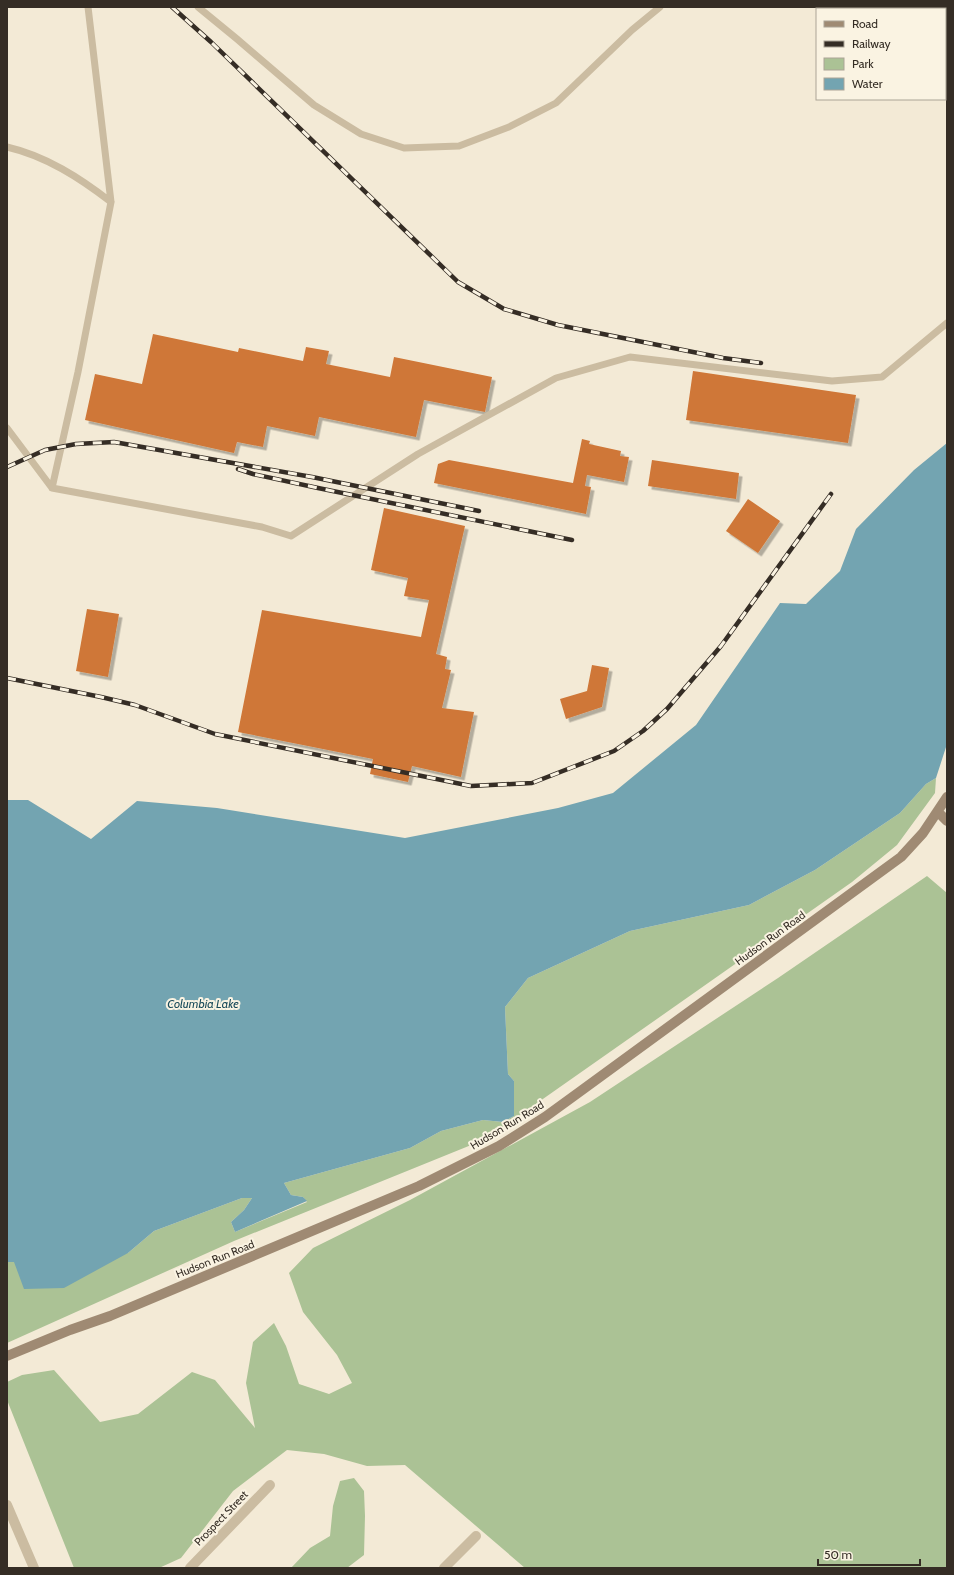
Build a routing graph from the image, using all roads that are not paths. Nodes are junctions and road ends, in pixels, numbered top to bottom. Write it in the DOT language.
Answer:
graph roads {
  1 [pos="88,7"];
  2 [pos="198,7"];
  3 [pos="660,7"];
  4 [pos="7,147"];
  5 [pos="111,202"];
  6 [pos="947,323"];
  7 [pos="7,428"];
  8 [pos="52,488"];
  9 [pos="947,797"];
  10 [pos="938,812"];
  11 [pos="947,821"];
  12 [pos="7,1356"];
  13 [pos="270,1485"];
  14 [pos="7,1505"];
  15 [pos="476,1536"];
  16 [pos="34,1568"];
  17 [pos="190,1568"];
  18 [pos="444,1568"];
  1 -- 5 [label="lane"];
  2 -- 3 [label="lane"];
  4 -- 5 [label="lane"];
  5 -- 8 [label="lane"];
  6 -- 8 [label="lane"];
  7 -- 8 [label="lane"];
  9 -- 10 [label="main road, Hudson Run Road"];
  10 -- 11 [label="main road"];
  10 -- 12 [label="main road, Hudson Run Road"];
  13 -- 17 [label="street, Prospect Street"];
  14 -- 16 [label="street"];
  15 -- 18 [label="street"];
}
